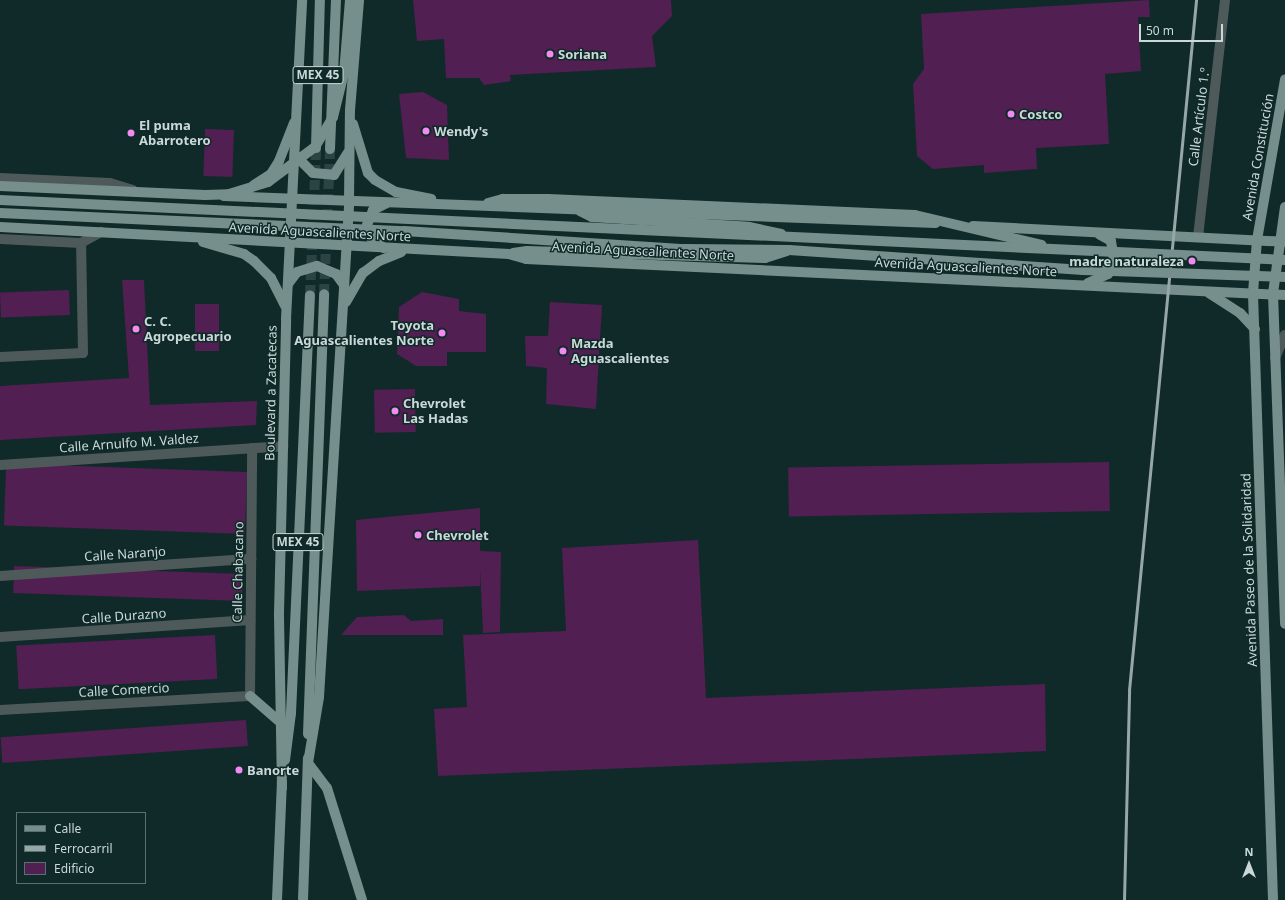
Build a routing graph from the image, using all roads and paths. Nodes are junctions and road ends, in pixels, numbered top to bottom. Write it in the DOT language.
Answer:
graph roads {
  1 [pos="302,0"];
  2 [pos="320,0"];
  3 [pos="336,0"];
  4 [pos="350,0"];
  5 [pos="359,0"];
  6 [pos="1225,0"];
  7 [pos="1285,79"];
  8 [pos="350,110"];
  9 [pos="296,115"];
  10 [pos="330,149"];
  11 [pos="316,150"];
  12 [pos="349,150"];
  13 [pos="295,155"];
  14 [pos="0,178"];
  15 [pos="0,186"];
  16 [pos="145,193"];
  17 [pos="226,196"];
  18 [pos="293,198"];
  19 [pos="0,200"];
  20 [pos="349,201"];
  21 [pos="392,202"];
  22 [pos="440,204"];
  23 [pos="476,206"];
  24 [pos="1285,207"];
  25 [pos="576,209"];
  26 [pos="0,213"];
  27 [pos="0,227"];
  28 [pos="101,232"];
  29 [pos="1099,234"];
  30 [pos="789,235"];
  31 [pos="1198,237"];
  32 [pos="189,238"];
  33 [pos="0,239"];
  34 [pos="1257,240"];
  35 [pos="1282,242"];
  36 [pos="81,243"];
  37 [pos="291,244"];
  38 [pos="346,246"];
  39 [pos="391,249"];
  40 [pos="413,250"];
  41 [pos="789,250"];
  42 [pos="1062,250"];
  43 [pos="509,254"];
  44 [pos="1285,260"];
  45 [pos="1285,277"];
  46 [pos="288,284"];
  47 [pos="344,285"];
  48 [pos="1078,286"];
  49 [pos="1205,291"];
  50 [pos="1253,293"];
  51 [pos="324,294"];
  52 [pos="1273,294"];
  53 [pos="310,295"];
  54 [pos="1285,295"];
  55 [pos="287,312"];
  56 [pos="342,320"];
  57 [pos="1254,329"];
  58 [pos="1285,335"];
  59 [pos="0,357"];
  60 [pos="1275,358"];
  61 [pos="283,446"];
  62 [pos="256,448"];
  63 [pos="0,465"];
  64 [pos="251,559"];
  65 [pos="0,576"];
  66 [pos="250,620"];
  67 [pos="1285,624"];
  68 [pos="0,637"];
  69 [pos="250,696"];
  70 [pos="0,710"];
  71 [pos="278,720"];
  72 [pos="308,764"];
  73 [pos="282,788"];
  74 [pos="278,900"];
  75 [pos="303,900"];
  76 [pos="362,900"];
  77 [pos="1273,900"];
  1 -- 9 [label="main road, Boulevard a Zacatecas / MEX 45"];
  2 -- 11 [label="main road, MEX 45"];
  3 -- 10 [label="main road, MEX 45"];
  4 -- 15 [label="main road, bridge"];
  5 -- 8 [label="main road, MEX 45"];
  6 -- 31 [label="street, Calle Artículo 1.º"];
  7 -- 34 [label="main road, Avenida Constitución"];
  8 -- 12 [label="main road, MEX 45"];
  8 -- 22 [label="main road"];
  9 -- 13 [label="main road, Boulevard a Zacatecas / MEX 45"];
  9 -- 17 [label="main road"];
  12 -- 13 [label="main road"];
  12 -- 20 [label="main road, MEX 45"];
  13 -- 18 [label="main road, Boulevard a Zacatecas / MEX 45"];
  14 -- 16 [label="street"];
  15 -- 16 [label="main road"];
  16 -- 17 [label="main road"];
  17 -- 18 [label="main road"];
  18 -- 20 [label="main road"];
  18 -- 37 [label="main road, Boulevard a Zacatecas / MEX 45"];
  19 -- 30 [label="main road, Avenida Aguascalientes Norte, bridge"];
  20 -- 21 [label="main road"];
  20 -- 38 [label="main road, MEX 45"];
  21 -- 22 [label="main road"];
  21 -- 39 [label="main road"];
  22 -- 23 [label="main road"];
  23 -- 25 [label="main road"];
  23 -- 42 [label="main road, bridge"];
  24 -- 35 [label="main road"];
  25 -- 29 [label="main road"];
  25 -- 30 [label="main road"];
  26 -- 41 [label="main road, Avenida Aguascalientes Norte, bridge"];
  27 -- 28 [label="main road, Avenida Aguascalientes Norte"];
  28 -- 32 [label="main road, Avenida Aguascalientes Norte"];
  28 -- 36 [label="street"];
  29 -- 31 [label="main road"];
  29 -- 48 [label="main road"];
  30 -- 42 [label="main road, Avenida Aguascalientes Norte, bridge"];
  31 -- 34 [label="main road"];
  32 -- 37 [label="main road, Avenida Aguascalientes Norte"];
  32 -- 55 [label="main road"];
  33 -- 36 [label="street"];
  34 -- 35 [label="main road"];
  34 -- 50 [label="main road, Avenida Paseo de la Solidaridad"];
  35 -- 52 [label="main road"];
  36 -- 59 [label="street"];
  37 -- 38 [label="main road, Avenida Aguascalientes Norte"];
  37 -- 46 [label="main road, Boulevard a Zacatecas / MEX 45"];
  38 -- 39 [label="main road, Avenida Aguascalientes Norte"];
  38 -- 47 [label="main road, MEX 45"];
  39 -- 40 [label="main road, Avenida Aguascalientes Norte"];
  40 -- 43 [label="main road, Avenida Aguascalientes Norte"];
  40 -- 56 [label="main road"];
  41 -- 43 [label="main road"];
  41 -- 45 [label="main road, Avenida Aguascalientes Norte, bridge"];
  42 -- 44 [label="main road, Avenida Aguascalientes Norte, bridge"];
  43 -- 48 [label="main road, Avenida Aguascalientes Norte"];
  46 -- 47 [label="main road"];
  46 -- 55 [label="main road, Boulevard a Zacatecas / MEX 45"];
  47 -- 56 [label="main road, MEX 45"];
  48 -- 49 [label="main road, Avenida Aguascalientes Norte"];
  49 -- 50 [label="main road, Avenida Aguascalientes Norte"];
  49 -- 57 [label="main road"];
  50 -- 52 [label="main road, Avenida Aguascalientes Norte"];
  50 -- 57 [label="main road, Avenida Paseo de la Solidaridad"];
  51 -- 72 [label="main road, MEX 45"];
  52 -- 54 [label="main road, Avenida Aguascalientes Norte"];
  52 -- 60 [label="main road"];
  53 -- 73 [label="main road, Boulevard a Zacatecas / MEX 45"];
  55 -- 61 [label="main road, Boulevard a Zacatecas / MEX 45"];
  56 -- 72 [label="main road, MEX 45"];
  57 -- 77 [label="main road, Avenida Paseo de la Solidaridad"];
  58 -- 60 [label="street"];
  60 -- 67 [label="main road"];
  61 -- 62 [label="street, Calle Arnulfo M. Valdez"];
  61 -- 71 [label="main road, Boulevard a Zacatecas / MEX 45"];
  62 -- 63 [label="street, Calle Arnulfo M. Valdez"];
  62 -- 64 [label="street, Calle Chabacano"];
  64 -- 65 [label="street, Calle Naranjo"];
  64 -- 66 [label="street, Calle Chabacano"];
  66 -- 68 [label="street, Calle Durazno"];
  66 -- 69 [label="street, Calle Chabacano"];
  69 -- 70 [label="street, Calle Comercio"];
  69 -- 71 [label="main road"];
  71 -- 73 [label="main road, Boulevard a Zacatecas / MEX 45"];
  72 -- 75 [label="main road, MEX 45"];
  72 -- 76 [label="main road"];
  73 -- 74 [label="main road, Boulevard a Zacatecas / MEX 45"];
}
